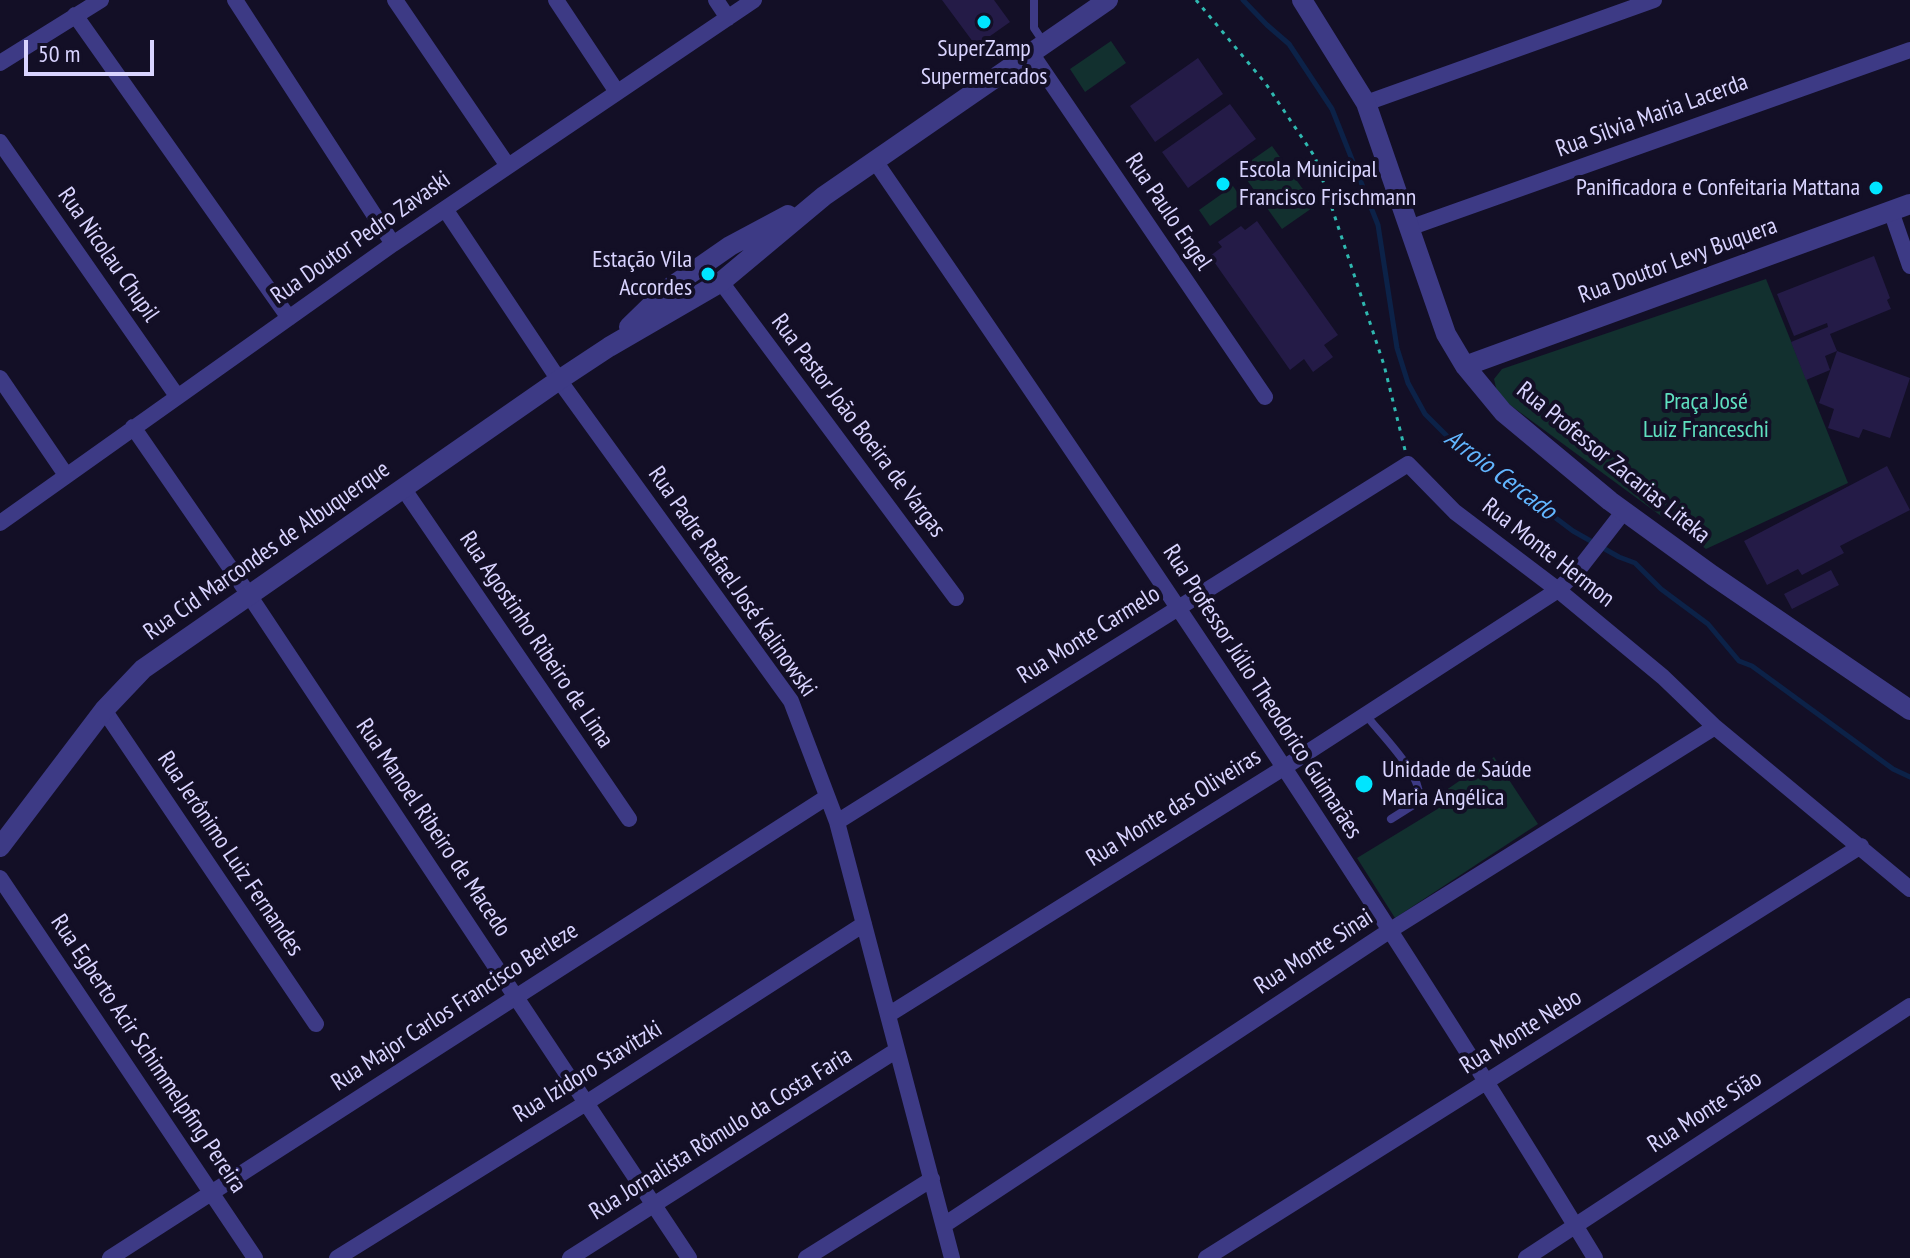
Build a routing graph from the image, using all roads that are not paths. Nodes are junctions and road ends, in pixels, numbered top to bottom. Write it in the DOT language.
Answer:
graph roads {
  1 [pos="101,0"];
  2 [pos="235,0"];
  3 [pos="395,0"];
  4 [pos="556,0"];
  5 [pos="716,0"];
  6 [pos="754,0"];
  7 [pos="1034,0"];
  8 [pos="1108,0"];
  9 [pos="1302,0"];
  10 [pos="1654,0"];
  11 [pos="75,15"];
  12 [pos="728,18"];
  13 [pos="1038,49"];
  14 [pos="1910,50"];
  15 [pos="0,63"];
  16 [pos="617,92"];
  17 [pos="1366,103"];
  18 [pos="0,142"];
  19 [pos="875,161"];
  20 [pos="508,166"];
  21 [pos="824,196"];
  22 [pos="1901,208"];
  23 [pos="445,209"];
  24 [pos="1409,228"];
  25 [pos="393,244"];
  26 [pos="1910,266"];
  27 [pos="721,282"];
  28 [pos="289,318"];
  29 [pos="609,347"];
  30 [pos="1465,366"];
  31 [pos="0,378"];
  32 [pos="559,380"];
  33 [pos="177,396"];
  34 [pos="1265,397"];
  35 [pos="133,427"];
  36 [pos="1408,464"];
  37 [pos="66,475"];
  38 [pos="403,488"];
  39 [pos="1617,519"];
  40 [pos="0,523"];
  41 [pos="1558,590"];
  42 [pos="249,595"];
  43 [pos="956,598"];
  44 [pos="1177,607"];
  45 [pos="104,710"];
  46 [pos="1910,710"];
  47 [pos="1366,714"];
  48 [pos="1715,727"];
  49 [pos="1285,767"];
  50 [pos="827,797"];
  51 [pos="629,819"];
  52 [pos="1391,819"];
  53 [pos="837,822"];
  54 [pos="1861,846"];
  55 [pos="0,847"];
  56 [pos="0,878"];
  57 [pos="1910,889"];
  58 [pos="864,924"];
  59 [pos="1389,931"];
  60 [pos="515,996"];
  61 [pos="1910,1006"];
  62 [pos="888,1015"];
  63 [pos="316,1024"];
  64 [pos="897,1050"];
  65 [pos="1485,1084"];
  66 [pos="586,1103"];
  67 [pos="932,1179"];
  68 [pos="212,1192"];
  69 [pos="654,1206"];
  70 [pos="944,1225"];
  71 [pos="1576,1226"];
  72 [pos="110,1258"];
  73 [pos="255,1258"];
  74 [pos="337,1258"];
  75 [pos="570,1258"];
  76 [pos="689,1258"];
  77 [pos="806,1258"];
  78 [pos="952,1258"];
  79 [pos="1206,1258"];
  80 [pos="1526,1258"];
  81 [pos="1595,1258"];
  1 -- 11 [label="street"];
  2 -- 25 [label="street"];
  3 -- 20 [label="street"];
  4 -- 16 [label="street"];
  5 -- 12 [label="street"];
  6 -- 12 [label="street, Rua Doutor Pedro Zavaski"];
  7 -- 13 [label="lane"];
  8 -- 13 [label="street, Rua Cid Marcondes de Albuquerque"];
  9 -- 17 [label="street, Rua Professor Zacarias Liteka"];
  10 -- 17 [label="street"];
  11 -- 15 [label="street"];
  11 -- 28 [label="street"];
  12 -- 16 [label="street, Rua Doutor Pedro Zavaski"];
  13 -- 19 [label="street, Rua Cid Marcondes de Albuquerque"];
  13 -- 34 [label="street, Rua Paulo Engel"];
  14 -- 24 [label="street, Rua Silvia Maria Lacerda"];
  16 -- 20 [label="street, Rua Doutor Pedro Zavaski"];
  17 -- 24 [label="street, Rua Professor Zacarias Liteka"];
  18 -- 33 [label="street, Rua Nicolau Chupil"];
  19 -- 21 [label="street, Rua Cid Marcondes de Albuquerque"];
  19 -- 44 [label="street, Rua Professor Júlio Theodorico Guimarães"];
  20 -- 23 [label="street, Rua Doutor Pedro Zavaski"];
  21 -- 27 [label="street, Rua Cid Marcondes de Albuquerque"];
  21 -- 29 [label="street, Rua Cid Marcondes de Albuquerque"];
  22 -- 26 [label="street"];
  22 -- 30 [label="street, Rua Doutor Levy Buquera"];
  23 -- 25 [label="street, Rua Doutor Pedro Zavaski"];
  23 -- 32 [label="street, Rua Padre Rafael José Kalinowski"];
  24 -- 30 [label="street, Rua Professor Zacarias Liteka"];
  25 -- 28 [label="street, Rua Doutor Pedro Zavaski"];
  27 -- 29 [label="street, Rua Cid Marcondes de Albuquerque"];
  27 -- 43 [label="street, Rua Pastor João Boeira de Vargas"];
  28 -- 33 [label="street, Rua Doutor Pedro Zavaski"];
  29 -- 32 [label="street, Rua Cid Marcondes de Albuquerque"];
  30 -- 39 [label="street, Rua Professor Zacarias Liteka"];
  31 -- 37 [label="street"];
  32 -- 38 [label="street, Rua Cid Marcondes de Albuquerque"];
  32 -- 50 [label="street, Rua Padre Rafael José Kalinowski"];
  33 -- 35 [label="street, Rua Doutor Pedro Zavaski"];
  35 -- 37 [label="street, Rua Doutor Pedro Zavaski"];
  35 -- 42 [label="street, Rua Manoel Ribeiro de Macedo"];
  36 -- 41 [label="street, Rua Monte Hermon"];
  36 -- 44 [label="street, Rua Monte Carmelo"];
  37 -- 40 [label="street, Rua Doutor Pedro Zavaski"];
  38 -- 42 [label="street, Rua Cid Marcondes de Albuquerque"];
  38 -- 51 [label="street, Rua Agostinho Ribeiro de Lima"];
  39 -- 41 [label="street, Rua Monte das Oliveiras"];
  39 -- 46 [label="street, Rua Professor Zacarias Liteka"];
  41 -- 47 [label="street, Rua Monte das Oliveiras"];
  41 -- 48 [label="street, Rua Monte Hermon"];
  42 -- 45 [label="street, Rua Cid Marcondes de Albuquerque"];
  42 -- 60 [label="street, Rua Manoel Ribeiro de Macedo"];
  44 -- 49 [label="street, Rua Professor Júlio Theodorico Guimarães"];
  44 -- 53 [label="street, Rua Monte Carmelo"];
  45 -- 55 [label="street, Rua Cid Marcondes de Albuquerque"];
  45 -- 63 [label="street, Rua Jerônimo Luiz Fernandes"];
  47 -- 49 [label="street, Rua Monte das Oliveiras"];
  47 -- 52 [label="lane"];
  48 -- 54 [label="street, Rua Monte Hermon"];
  48 -- 59 [label="street, Rua Monte Sinai"];
  49 -- 59 [label="street, Rua Professor Júlio Theodorico Guimarães"];
  49 -- 62 [label="street, Rua Monte das Oliveiras"];
  50 -- 53 [label="street, Rua Padre Rafael José Kalinowski"];
  50 -- 60 [label="street, Rua Major Carlos Francisco Berleze"];
  53 -- 58 [label="street, Rua Padre Rafael José Kalinowski"];
  54 -- 57 [label="street, Rua Monte Hermon"];
  54 -- 65 [label="street, Rua Monte Nebo"];
  56 -- 68 [label="street, Rua Egberto Acir Schimmelpfing Pereira"];
  58 -- 62 [label="street, Rua Padre Rafael José Kalinowski"];
  58 -- 66 [label="street, Rua Izidoro Stavitzki"];
  59 -- 65 [label="street, Rua Professor Júlio Theodorico Guimarães"];
  59 -- 70 [label="street, Rua Monte Sinai"];
  60 -- 66 [label="street, Rua Manoel Ribeiro de Macedo"];
  60 -- 68 [label="street, Rua Major Carlos Francisco Berleze"];
  61 -- 71 [label="street, Rua Monte Sião"];
  62 -- 64 [label="street, Rua Padre Rafael José Kalinowski"];
  64 -- 67 [label="street, Rua Padre Rafael José Kalinowski"];
  64 -- 69 [label="street, Rua Jornalista Rômulo da Costa Faria"];
  65 -- 71 [label="street, Rua Professor Júlio Theodorico Guimarães"];
  65 -- 79 [label="street, Rua Monte Nebo"];
  66 -- 69 [label="street, Rua Manoel Ribeiro de Macedo"];
  66 -- 74 [label="street, Rua Izidoro Stavitzki"];
  67 -- 70 [label="street, Rua Padre Rafael José Kalinowski"];
  67 -- 77 [label="street"];
  68 -- 72 [label="street, Rua Major Carlos Francisco Berleze"];
  68 -- 73 [label="street, Rua Egberto Acir Schimmelpfing Pereira"];
  69 -- 75 [label="street, Rua Jornalista Rômulo da Costa Faria"];
  69 -- 76 [label="street, Rua Manoel Ribeiro de Macedo"];
  70 -- 78 [label="street, Rua Padre Rafael José Kalinowski"];
  71 -- 80 [label="street, Rua Monte Sião"];
  71 -- 81 [label="street, Rua Professor Júlio Theodorico Guimarães"];
}
